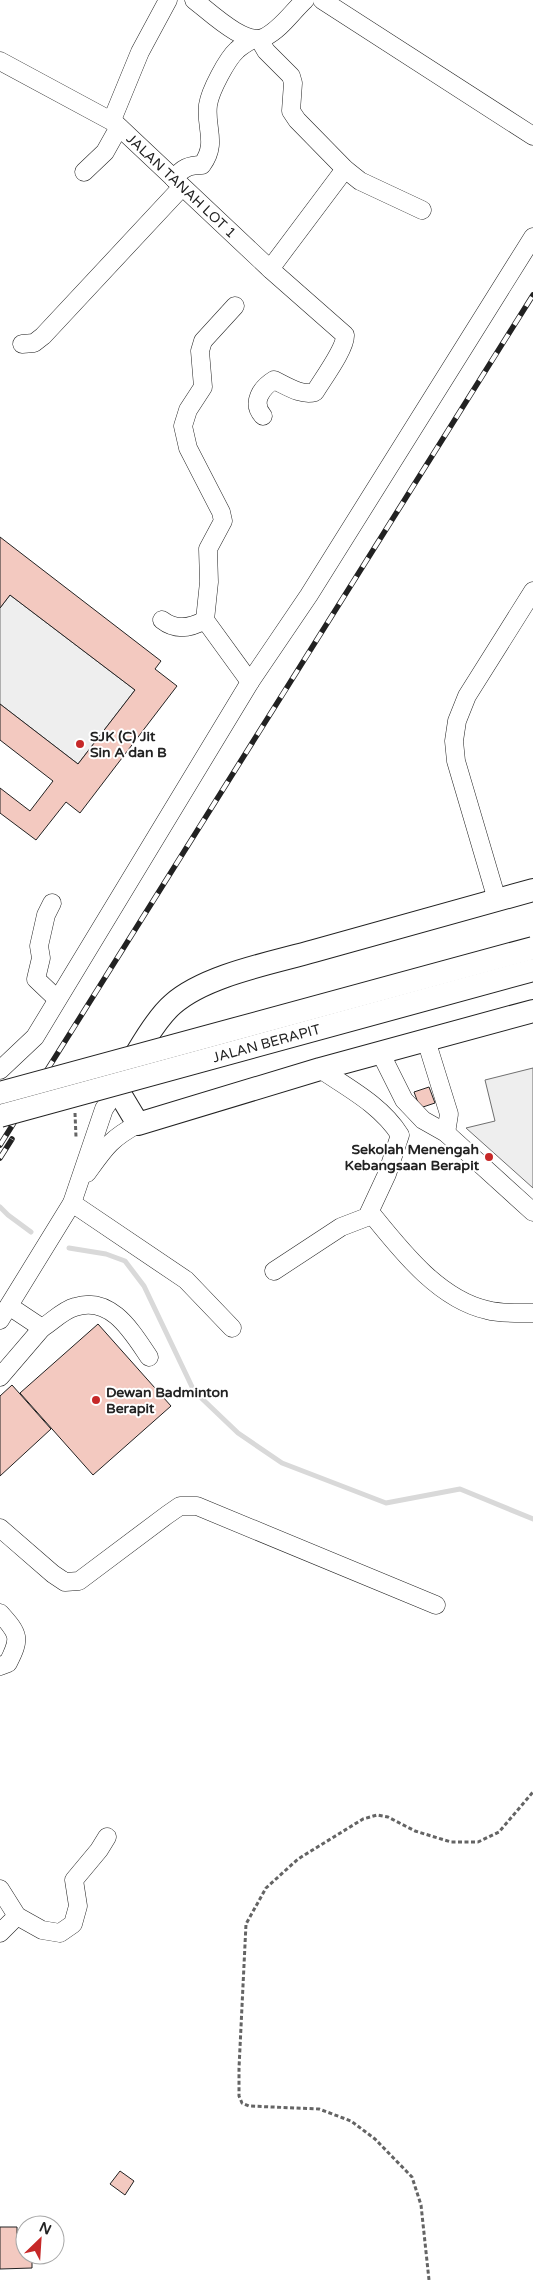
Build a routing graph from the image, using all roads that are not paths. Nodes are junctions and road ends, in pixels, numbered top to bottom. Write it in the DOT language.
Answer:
graph roads {
  1 [pos="195,0"];
  2 [pos="305,0"];
  3 [pos="322,0"];
  4 [pos="165,1"];
  5 [pos="256,39"];
  6 [pos="0,61"];
  7 [pos="116,124"];
  8 [pos="533,136"];
  9 [pos="345,169"];
  10 [pos="84,172"];
  11 [pos="178,183"];
  12 [pos="422,210"];
  13 [pos="533,237"];
  14 [pos="270,269"];
  15 [pos="235,306"];
  16 [pos="22,344"];
  17 [pos="263,416"];
  18 [pos="533,590"];
  19 [pos="162,620"];
  20 [pos="205,620"];
  21 [pos="250,682"];
  22 [pos="533,890"];
  23 [pos="497,900"];
  24 [pos="52,903"];
  25 [pos="533,948"];
  26 [pos="533,970"];
  27 [pos="58,999"];
  28 [pos="533,1011"];
  29 [pos="426,1040"];
  30 [pos="381,1054"];
  31 [pos="320,1069"];
  32 [pos="0,1070"];
  33 [pos="117,1089"];
  34 [pos="0,1094"];
  35 [pos="0,1116"];
  36 [pos="138,1124"];
  37 [pos="446,1132"];
  38 [pos="79,1185"];
  39 [pos="72,1203"];
  40 [pos="370,1212"];
  41 [pos="533,1212"];
  42 [pos="274,1271"];
  43 [pos="5,1313"];
  44 [pos="533,1313"];
  45 [pos="42,1328"];
  46 [pos="232,1328"];
  47 [pos="150,1357"];
  48 [pos="0,1377"];
  49 [pos="0,1528"];
  50 [pos="436,1606"];
  51 [pos="0,1613"];
  52 [pos="0,1666"];
  53 [pos="107,1837"];
  54 [pos="0,1889"];
  55 [pos="17,1916"];
  56 [pos="0,1933"];
  1 -- 5 [label="street"];
  2 -- 5 [label="street"];
  3 -- 8 [label="street"];
  4 -- 7 [label="street"];
  5 -- 9 [label="street"];
  5 -- 11 [label="street"];
  6 -- 7 [label="street, JALAN TANAH LOT 1"];
  7 -- 10 [label="street"];
  7 -- 11 [label="street, JALAN TANAH LOT 1"];
  9 -- 12 [label="street"];
  9 -- 14 [label="street"];
  11 -- 14 [label="street, JALAN TANAH LOT 1"];
  11 -- 16 [label="street"];
  13 -- 21 [label="street"];
  14 -- 17 [label="street, JALAN TANAH LOT 1"];
  15 -- 20 [label="street"];
  18 -- 23 [label="street"];
  19 -- 20 [label="street"];
  20 -- 21 [label="street"];
  21 -- 27 [label="street"];
  22 -- 23 [label="main road"];
  23 -- 33 [label="main road"];
  24 -- 27 [label="street"];
  25 -- 34 [label="main road, bridge"];
  26 -- 35 [label="main road, JALAN BERAPIT, bridge"];
  27 -- 32 [label="street"];
  28 -- 29 [label="main road"];
  29 -- 30 [label="main road"];
  29 -- 37 [label="street"];
  30 -- 31 [label="main road"];
  30 -- 37 [label="street"];
  31 -- 36 [label="main road"];
  31 -- 40 [label="street"];
  33 -- 36 [label="main road"];
  33 -- 38 [label="street"];
  36 -- 38 [label="street"];
  37 -- 41 [label="street"];
  38 -- 39 [label="street"];
  39 -- 43 [label="street"];
  39 -- 46 [label="street"];
  40 -- 42 [label="street"];
  40 -- 44 [label="street"];
  43 -- 45 [label="street"];
  45 -- 47 [label="street"];
  45 -- 48 [label="street"];
  49 -- 50 [label="street"];
  51 -- 52 [label="street"];
  53 -- 55 [label="street"];
  54 -- 55 [label="street"];
  55 -- 56 [label="street"];
}
